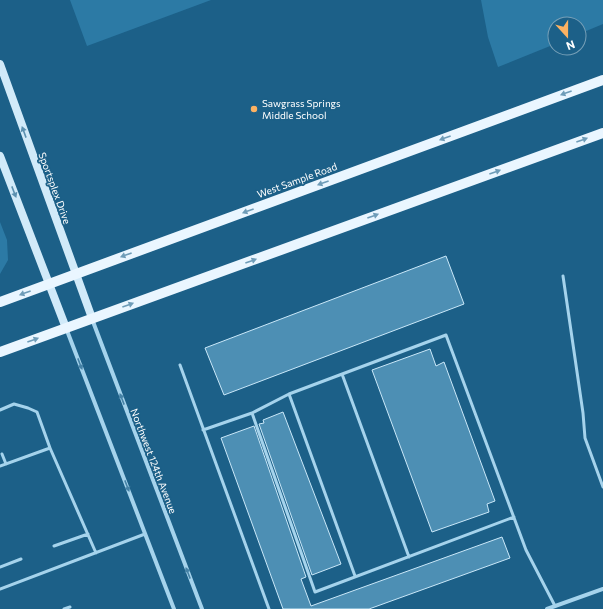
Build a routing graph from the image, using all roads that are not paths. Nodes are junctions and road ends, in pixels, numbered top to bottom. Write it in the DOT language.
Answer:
graph roads {
  1 [pos="0,64"];
  2 [pos="603,80"];
  3 [pos="603,133"];
  4 [pos="0,156"];
  5 [pos="76,274"];
  6 [pos="563,276"];
  7 [pos="49,284"];
  8 [pos="0,302"];
  9 [pos="92,318"];
  10 [pos="66,328"];
  11 [pos="0,352"];
  12 [pos="180,365"];
  13 [pos="342,374"];
  14 [pos="289,394"];
  15 [pos="0,410"];
  16 [pos="252,413"];
  17 [pos="204,430"];
  18 [pos="50,448"];
  19 [pos="2,454"];
  20 [pos="6,464"];
  21 [pos="0,466"];
  22 [pos="603,487"];
  23 [pos="514,516"];
  24 [pos="88,534"];
  25 [pos="145,534"];
  26 [pos="54,546"];
  27 [pos="96,552"];
  28 [pos="409,556"];
  29 [pos="21,559"];
  30 [pos="0,567"];
  31 [pos="355,576"];
  32 [pos="603,588"];
  33 [pos="0,589"];
  34 [pos="555,606"];
  35 [pos="70,607"];
  36 [pos="64,609"];
  37 [pos="174,609"];
  38 [pos="202,609"];
  39 [pos="269,609"];
  40 [pos="546,609"];
  5 -- 1 [label="street, Sportsplex Drive, one-way"];
  2 -- 5 [label="main road, West Sample Road, one-way"];
  9 -- 3 [label="main road, one-way"];
  4 -- 7 [label="street, one-way"];
  5 -- 7 [label="main road, West Sample Road"];
  5 -- 9 [label="street, Sportsplex Drive"];
  6 -- 22 [label="lane"];
  7 -- 8 [label="main road, West Sample Road, one-way"];
  7 -- 10 [label="street"];
  9 -- 10 [label="main road"];
  38 -- 9 [label="street, Northwest 124th Avenue, one-way"];
  11 -- 10 [label="main road, one-way"];
  10 -- 25 [label="street, one-way"];
  12 -- 17 [label="lane"];
  13 -- 14 [label="lane"];
  13 -- 23 [label="lane"];
  13 -- 28 [label="lane"];
  14 -- 16 [label="lane"];
  14 -- 31 [label="lane"];
  15 -- 18 [label="lane"];
  16 -- 17 [label="lane"];
  16 -- 31 [label="lane"];
  17 -- 39 [label="lane"];
  18 -- 20 [label="lane"];
  18 -- 24 [label="lane"];
  19 -- 20 [label="lane"];
  20 -- 21 [label="lane"];
  23 -- 28 [label="lane"];
  23 -- 34 [label="lane"];
  24 -- 26 [label="lane"];
  24 -- 27 [label="lane"];
  25 -- 27 [label="lane"];
  25 -- 37 [label="street"];
  27 -- 33 [label="lane"];
  28 -- 31 [label="lane"];
  29 -- 30 [label="lane"];
  32 -- 34 [label="street"];
  34 -- 40 [label="street"];
  35 -- 36 [label="lane"];
}
